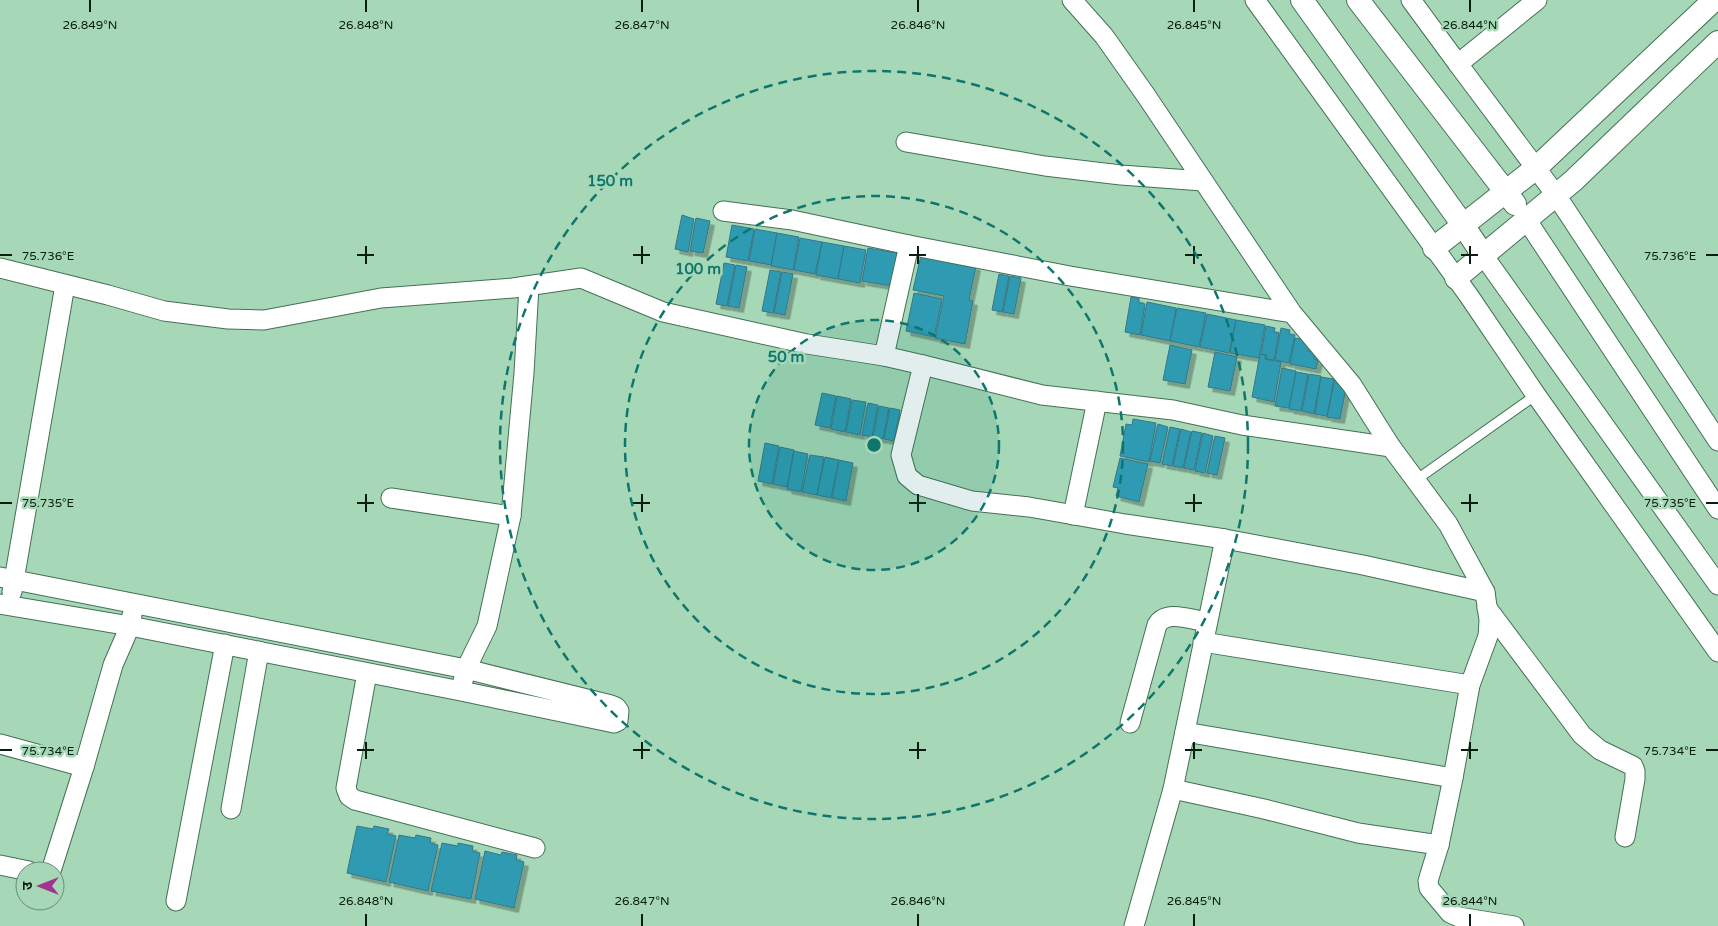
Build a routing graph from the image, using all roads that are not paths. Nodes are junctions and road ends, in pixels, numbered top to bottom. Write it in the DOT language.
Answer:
graph roads {
  1 [pos="1072,0"];
  2 [pos="1255,0"];
  3 [pos="1302,0"];
  4 [pos="1358,0"];
  5 [pos="1411,0"];
  6 [pos="1537,0"];
  7 [pos="1714,0"];
  8 [pos="1718,42"];
  9 [pos="1458,64"];
  10 [pos="906,142"];
  11 [pos="1536,168"];
  12 [pos="1203,181"];
  13 [pos="1507,192"];
  14 [pos="1556,195"];
  15 [pos="723,211"];
  16 [pos="1526,219"];
  17 [pos="1464,225"];
  18 [pos="909,245"];
  19 [pos="1434,248"];
  20 [pos="1483,255"];
  21 [pos="0,268"];
  22 [pos="1456,278"];
  23 [pos="65,285"];
  24 [pos="529,286"];
  25 [pos="1292,313"];
  26 [pos="884,356"];
  27 [pos="923,365"];
  28 [pos="1536,395"];
  29 [pos="1097,401"];
  30 [pos="1718,441"];
  31 [pos="1391,447"];
  32 [pos="1416,480"];
  33 [pos="391,498"];
  34 [pos="1718,509"];
  35 [pos="1073,515"];
  36 [pos="511,516"];
  37 [pos="1225,539"];
  38 [pos="7,578"];
  39 [pos="1718,584"];
  40 [pos="1486,600"];
  41 [pos="134,603"];
  42 [pos="6,605"];
  43 [pos="1207,622"];
  44 [pos="130,626"];
  45 [pos="1203,642"];
  46 [pos="225,644"];
  47 [pos="259,651"];
  48 [pos="1718,652"];
  49 [pos="466,669"];
  50 [pos="367,673"];
  51 [pos="1470,684"];
  52 [pos="461,691"];
  53 [pos="1130,723"];
  54 [pos="1185,732"];
  55 [pos="0,744"];
  56 [pos="84,767"];
  57 [pos="1453,778"];
  58 [pos="1173,789"];
  59 [pos="232,808"];
  60 [pos="1625,836"];
  61 [pos="1439,845"];
  62 [pos="535,848"];
  63 [pos="54,861"];
  64 [pos="0,865"];
  65 [pos="15,868"];
  66 [pos="176,901"];
  67 [pos="1134,926"];
  68 [pos="1514,926"];
  1 -- 12 [label="street"];
  2 -- 19 [label="street"];
  3 -- 17 [label="street"];
  4 -- 13 [label="street"];
  5 -- 9 [label="street"];
  6 -- 9 [label="street"];
  7 -- 11 [label="street"];
  8 -- 14 [label="street"];
  9 -- 11 [label="street"];
  10 -- 12 [label="street"];
  11 -- 13 [label="street"];
  11 -- 14 [label="street"];
  12 -- 25 [label="street"];
  13 -- 16 [label="street"];
  13 -- 17 [label="street"];
  14 -- 16 [label="street"];
  14 -- 30 [label="street"];
  15 -- 18 [label="street"];
  16 -- 20 [label="street"];
  16 -- 34 [label="street"];
  17 -- 19 [label="street"];
  17 -- 20 [label="street"];
  18 -- 25 [label="street"];
  18 -- 26 [label="street"];
  19 -- 22 [label="street"];
  20 -- 22 [label="street"];
  20 -- 39 [label="street"];
  21 -- 23 [label="street"];
  22 -- 28 [label="street"];
  23 -- 24 [label="street"];
  23 -- 38 [label="street"];
  24 -- 26 [label="street"];
  24 -- 36 [label="street"];
  25 -- 31 [label="street"];
  26 -- 27 [label="street"];
  27 -- 29 [label="street"];
  27 -- 35 [label="street"];
  28 -- 32 [label="lane"];
  28 -- 48 [label="street"];
  29 -- 31 [label="street"];
  29 -- 35 [label="street"];
  31 -- 32 [label="street"];
  32 -- 40 [label="street"];
  33 -- 36 [label="street"];
  35 -- 37 [label="street"];
  36 -- 49 [label="street"];
  37 -- 40 [label="street"];
  37 -- 43 [label="street"];
  38 -- 41 [label="street"];
  38 -- 42 [label="street"];
  40 -- 51 [label="street"];
  40 -- 60 [label="street"];
  41 -- 44 [label="street"];
  41 -- 49 [label="street"];
  42 -- 44 [label="street"];
  43 -- 45 [label="street"];
  43 -- 53 [label="street"];
  44 -- 46 [label="street"];
  44 -- 56 [label="street"];
  45 -- 51 [label="street"];
  45 -- 54 [label="street"];
  46 -- 47 [label="street"];
  46 -- 66 [label="street"];
  47 -- 50 [label="street"];
  47 -- 59 [label="street"];
  49 -- 52 [label="street"];
  49 -- 52 [label="street"];
  50 -- 52 [label="street"];
  50 -- 62 [label="street"];
  51 -- 57 [label="street"];
  54 -- 57 [label="street"];
  54 -- 58 [label="street"];
  55 -- 56 [label="street"];
  56 -- 63 [label="street"];
  57 -- 61 [label="street"];
  58 -- 61 [label="street"];
  58 -- 67 [label="street"];
  61 -- 68 [label="street"];
  64 -- 65 [label="street"];
}
